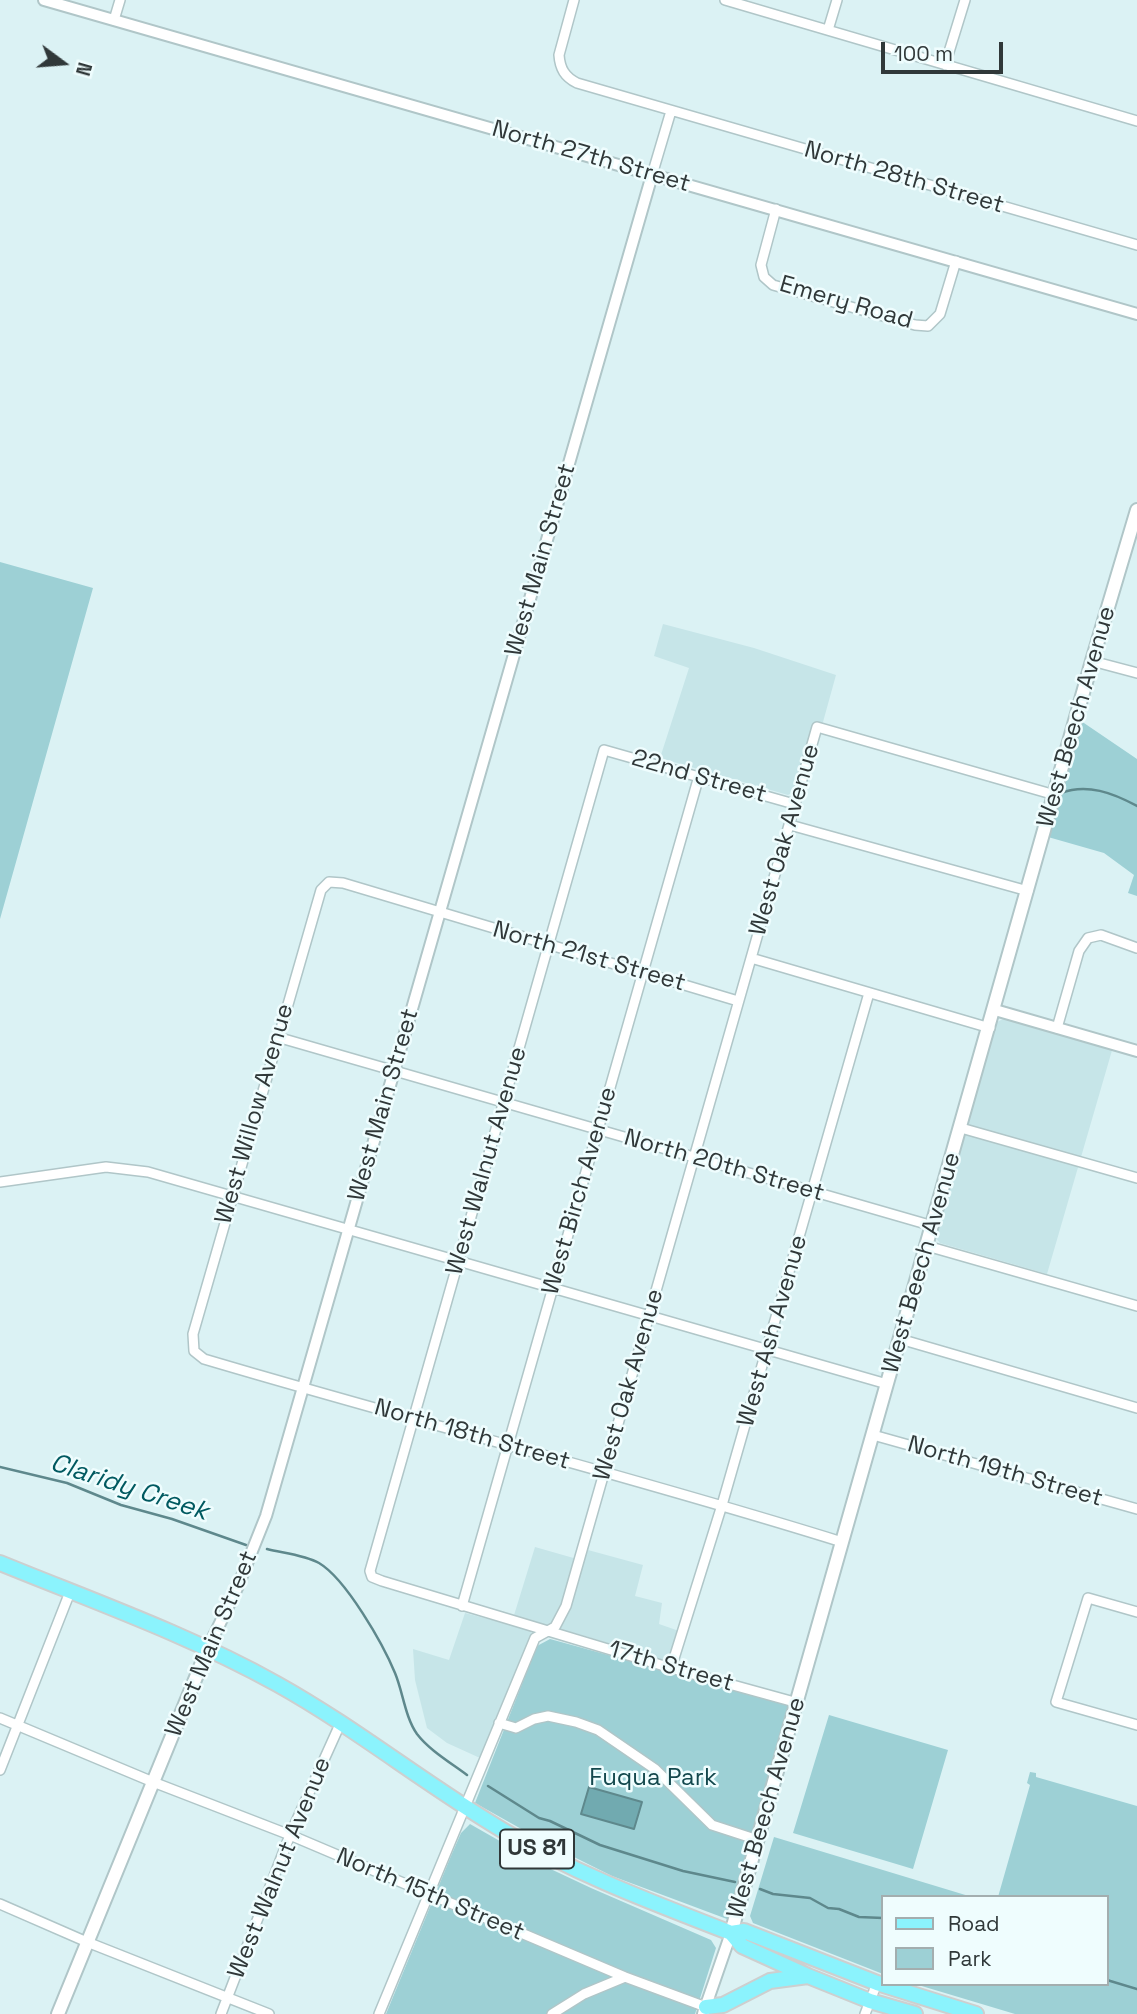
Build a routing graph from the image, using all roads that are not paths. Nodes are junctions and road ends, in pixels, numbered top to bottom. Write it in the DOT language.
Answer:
graph roads {
  1 [pos="44,0"];
  2 [pos="120,0"];
  3 [pos="574,0"];
  4 [pos="724,0"];
  5 [pos="837,0"];
  6 [pos="965,0"];
  7 [pos="114,20"];
  8 [pos="828,30"];
  9 [pos="945,65"];
  10 [pos="671,111"];
  11 [pos="1137,121"];
  12 [pos="652,175"];
  13 [pos="776,209"];
  14 [pos="1137,245"];
  15 [pos="956,261"];
  16 [pos="1137,314"];
  17 [pos="1137,510"];
  18 [pos="1092,661"];
  19 [pos="1137,673"];
  20 [pos="604,750"];
  21 [pos="699,776"];
  22 [pos="1055,795"];
  23 [pos="794,804"];
  24 [pos="790,825"];
  25 [pos="329,882"];
  26 [pos="1028,891"];
  27 [pos="440,913"];
  28 [pos="548,946"];
  29 [pos="1137,948"];
  30 [pos="751,958"];
  31 [pos="642,972"];
  32 [pos="869,993"];
  33 [pos="738,1001"];
  34 [pos="995,1010"];
  35 [pos="990,1028"];
  36 [pos="1057,1028"];
  37 [pos="277,1037"];
  38 [pos="1137,1051"];
  39 [pos="393,1072"];
  40 [pos="503,1103"];
  41 [pos="961,1128"];
  42 [pos="597,1130"];
  43 [pos="694,1158"];
  44 [pos="1137,1178"];
  45 [pos="0,1182"];
  46 [pos="814,1191"];
  47 [pos="231,1196"];
  48 [pos="933,1226"];
  49 [pos="348,1230"];
  50 [pos="927,1246"];
  51 [pos="459,1261"];
  52 [pos="552,1287"];
  53 [pos="1137,1306"];
  54 [pos="650,1315"];
  55 [pos="900,1339"];
  56 [pos="768,1349"];
  57 [pos="194,1351"];
  58 [pos="887,1384"];
  59 [pos="303,1388"];
  60 [pos="1137,1408"];
  61 [pos="414,1419"];
  62 [pos="873,1435"];
  63 [pos="508,1446"];
  64 [pos="604,1473"];
  65 [pos="722,1505"];
  66 [pos="1137,1509"];
  67 [pos="842,1542"];
  68 [pos="0,1563"];
  69 [pos="370,1571"];
  70 [pos="70,1592"];
  71 [pos="462,1606"];
  72 [pos="1137,1612"];
  73 [pos="544,1631"];
  74 [pos="208,1648"];
  75 [pos="671,1668"];
  76 [pos="798,1703"];
  77 [pos="0,1718"];
  78 [pos="341,1722"];
  79 [pos="499,1723"];
  80 [pos="1137,1725"];
  81 [pos="19,1726"];
  82 [pos="0,1770"];
  83 [pos="153,1782"];
  84 [pos="464,1807"];
  85 [pos="290,1835"];
  86 [pos="758,1840"];
  87 [pos="429,1895"];
  88 [pos="0,1904"];
  89 [pos="738,1932"];
  90 [pos="87,1941"];
  91 [pos="808,1976"];
  92 [pos="625,1977"];
  93 [pos="877,1983"];
  94 [pos="881,1984"];
  95 [pos="887,1986"];
  96 [pos="228,1997"];
  97 [pos="868,2007"];
  98 [pos="704,2011"];
  99 [pos="58,2014"];
  100 [pos="220,2014"];
  101 [pos="269,2014"];
  102 [pos="379,2014"];
  103 [pos="552,2014"];
  104 [pos="915,2014"];
  105 [pos="976,2014"];
  1 -- 7 [label="street, North 27th Street"];
  2 -- 7 [label="street"];
  3 -- 10 [label="street, North 28th Street"];
  4 -- 8 [label="street"];
  5 -- 8 [label="street"];
  6 -- 9 [label="street"];
  7 -- 12 [label="street, North 27th Street"];
  8 -- 9 [label="street"];
  9 -- 11 [label="street"];
  10 -- 12 [label="street"];
  10 -- 14 [label="street, North 28th Street"];
  12 -- 13 [label="street, North 27th Street"];
  12 -- 27 [label="street, West Main Street"];
  13 -- 15 [label="street, North 27th Street"];
  13 -- 15 [label="street, Emery Road"];
  15 -- 16 [label="street, North 27th Street"];
  17 -- 18 [label="main road, West Beech Avenue"];
  18 -- 19 [label="street"];
  18 -- 22 [label="main road, West Beech Avenue"];
  20 -- 21 [label="street, 22nd Street"];
  20 -- 28 [label="street, West Walnut Avenue"];
  21 -- 23 [label="street, 22nd Street"];
  21 -- 31 [label="street, West Birch Avenue"];
  22 -- 23 [label="street, West Oak Avenue"];
  22 -- 26 [label="main road, West Beech Avenue"];
  23 -- 24 [label="street, West Oak Avenue"];
  24 -- 26 [label="street"];
  24 -- 30 [label="street, West Oak Avenue"];
  25 -- 27 [label="street, North 21st Street"];
  25 -- 37 [label="street, West Willow Avenue"];
  26 -- 34 [label="main road, West Beech Avenue"];
  27 -- 28 [label="street, North 21st Street"];
  27 -- 39 [label="street, West Main Street"];
  28 -- 31 [label="street, North 21st Street"];
  28 -- 40 [label="street, West Walnut Avenue"];
  29 -- 36 [label="street"];
  30 -- 32 [label="street"];
  30 -- 33 [label="street, West Oak Avenue"];
  31 -- 33 [label="street, North 21st Street"];
  31 -- 42 [label="street, West Birch Avenue"];
  32 -- 35 [label="street"];
  32 -- 46 [label="street, West Ash Avenue"];
  33 -- 43 [label="street, West Oak Avenue"];
  34 -- 35 [label="main road, West Beech Avenue"];
  34 -- 36 [label="street"];
  35 -- 41 [label="main road, West Beech Avenue"];
  36 -- 38 [label="street"];
  37 -- 39 [label="street, North 20th Street"];
  37 -- 47 [label="street, West Willow Avenue"];
  39 -- 40 [label="street, North 20th Street"];
  39 -- 49 [label="street, West Main Street"];
  40 -- 42 [label="street, North 20th Street"];
  40 -- 51 [label="street, West Walnut Avenue"];
  41 -- 44 [label="street"];
  41 -- 48 [label="main road, West Beech Avenue"];
  42 -- 43 [label="street, North 20th Street"];
  42 -- 52 [label="street, West Birch Avenue"];
  43 -- 46 [label="street, North 20th Street"];
  43 -- 54 [label="street, West Oak Avenue"];
  45 -- 47 [label="street"];
  46 -- 48 [label="street, North 20th Street"];
  46 -- 56 [label="street, West Ash Avenue"];
  47 -- 49 [label="street"];
  47 -- 57 [label="street, West Willow Avenue"];
  48 -- 50 [label="main road, West Beech Avenue"];
  49 -- 51 [label="street"];
  49 -- 59 [label="street, West Main Street"];
  50 -- 53 [label="street"];
  50 -- 55 [label="main road, West Beech Avenue"];
  51 -- 52 [label="street"];
  51 -- 61 [label="street, West Walnut Avenue"];
  52 -- 54 [label="street"];
  52 -- 63 [label="street, West Birch Avenue"];
  54 -- 56 [label="street"];
  54 -- 64 [label="street, West Oak Avenue"];
  55 -- 58 [label="main road, West Beech Avenue"];
  55 -- 60 [label="street"];
  56 -- 58 [label="street"];
  56 -- 65 [label="street, West Ash Avenue"];
  57 -- 59 [label="street, North 18th Street"];
  58 -- 62 [label="main road, West Beech Avenue"];
  59 -- 61 [label="street, North 18th Street"];
  59 -- 74 [label="street, West Main Street"];
  61 -- 63 [label="street, North 18th Street"];
  61 -- 69 [label="street, West Walnut Avenue"];
  62 -- 66 [label="street, North 19th Street"];
  62 -- 67 [label="main road, West Beech Avenue"];
  63 -- 64 [label="street, North 18th Street"];
  63 -- 71 [label="street, West Birch Avenue"];
  64 -- 65 [label="street, North 18th Street"];
  64 -- 73 [label="street, West Oak Avenue"];
  65 -- 67 [label="street, North 18th Street"];
  65 -- 75 [label="street, West Ash Avenue"];
  67 -- 76 [label="main road, West Beech Avenue"];
  68 -- 70 [label="main road, US 81"];
  69 -- 71 [label="street, 17th Street"];
  70 -- 74 [label="main road, US 81"];
  70 -- 81 [label="street"];
  71 -- 73 [label="street, 17th Street"];
  72 -- 80 [label="street"];
  73 -- 75 [label="street, 17th Street"];
  73 -- 79 [label="street, West Oak Avenue"];
  74 -- 78 [label="main road, US 81"];
  74 -- 83 [label="main road, West Main Street"];
  75 -- 76 [label="street, 17th Street"];
  76 -- 86 [label="main road, West Beech Avenue"];
  77 -- 81 [label="street, North 15th Street"];
  78 -- 84 [label="main road, US 81"];
  78 -- 85 [label="street, West Walnut Avenue"];
  79 -- 84 [label="street, West Oak Avenue"];
  79 -- 86 [label="street"];
  81 -- 82 [label="street"];
  81 -- 83 [label="street, North 15th Street"];
  83 -- 85 [label="street, North 15th Street"];
  83 -- 90 [label="main road, West Main Street"];
  84 -- 87 [label="street, West Oak Avenue"];
  84 -- 89 [label="main road, US 81"];
  85 -- 87 [label="street, North 15th Street"];
  85 -- 96 [label="street, West Walnut Avenue"];
  86 -- 89 [label="main road, West Beech Avenue"];
  87 -- 92 [label="street, North 15th Street"];
  87 -- 102 [label="street, West Oak Avenue"];
  88 -- 90 [label="street"];
  89 -- 91 [label="main road, US 81"];
  89 -- 93 [label="main road, US 81"];
  89 -- 98 [label="street, West Beech Avenue"];
  90 -- 96 [label="street"];
  90 -- 99 [label="main road, West Main Street"];
  91 -- 97 [label="main road, US 81"];
  91 -- 98 [label="main road"];
  92 -- 98 [label="street, North 15th Street"];
  92 -- 103 [label="street"];
  93 -- 94 [label="main road, US 81"];
  93 -- 97 [label="street"];
  95 -- 105 [label="main road, US 81"];
  96 -- 100 [label="street, West Walnut Avenue"];
  96 -- 101 [label="street"];
  97 -- 104 [label="main road, US 81"];
}
